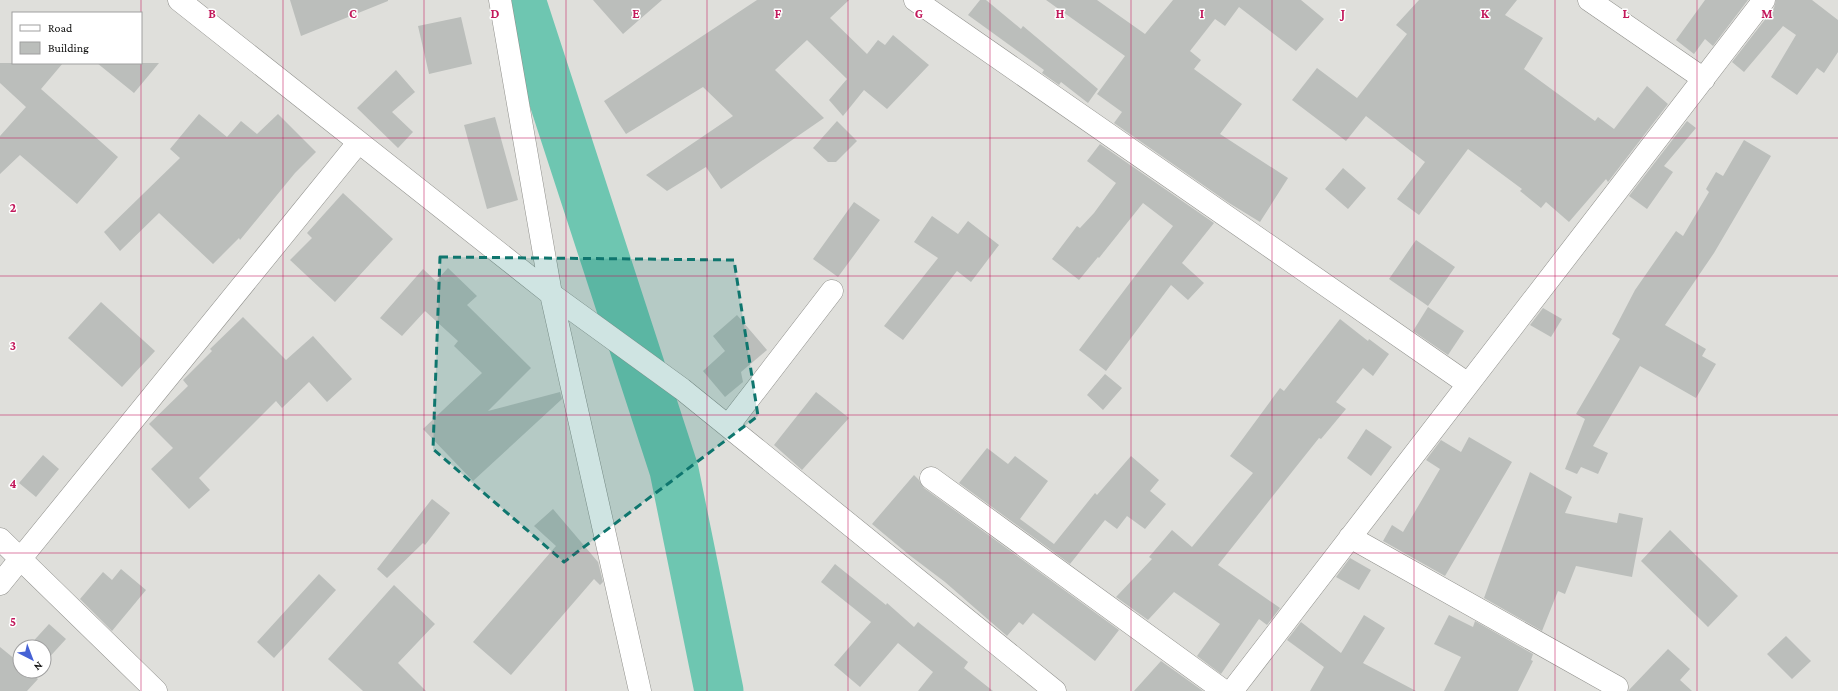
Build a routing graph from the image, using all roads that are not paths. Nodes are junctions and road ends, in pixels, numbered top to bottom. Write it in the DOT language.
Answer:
graph roads {
  1 [pos="179,0"];
  2 [pos="500,0"];
  3 [pos="915,0"];
  4 [pos="1589,0"];
  5 [pos="1764,0"];
  6 [pos="1704,79"];
  7 [pos="358,142"];
  8 [pos="832,291"];
  9 [pos="551,294"];
  10 [pos="1468,384"];
  11 [pos="728,426"];
  12 [pos="931,478"];
  13 [pos="1350,537"];
  14 [pos="0,539"];
  15 [pos="20,558"];
  16 [pos="0,584"];
  17 [pos="1618,687"];
  18 [pos="156,691"];
  19 [pos="640,691"];
  20 [pos="1055,691"];
  21 [pos="1224,691"];
  22 [pos="1232,691"];
  1 -- 7 [label="street"];
  2 -- 9 [label="street"];
  3 -- 10 [label="street"];
  4 -- 6 [label="street"];
  5 -- 6 [label="street"];
  6 -- 10 [label="street"];
  7 -- 9 [label="street"];
  7 -- 15 [label="street"];
  8 -- 11 [label="street"];
  9 -- 11 [label="street"];
  9 -- 19 [label="street"];
  10 -- 13 [label="street"];
  11 -- 20 [label="street"];
  12 -- 21 [label="street"];
  13 -- 17 [label="street"];
  13 -- 22 [label="street"];
  14 -- 15 [label="street"];
  15 -- 16 [label="street"];
  15 -- 18 [label="street"];
}
